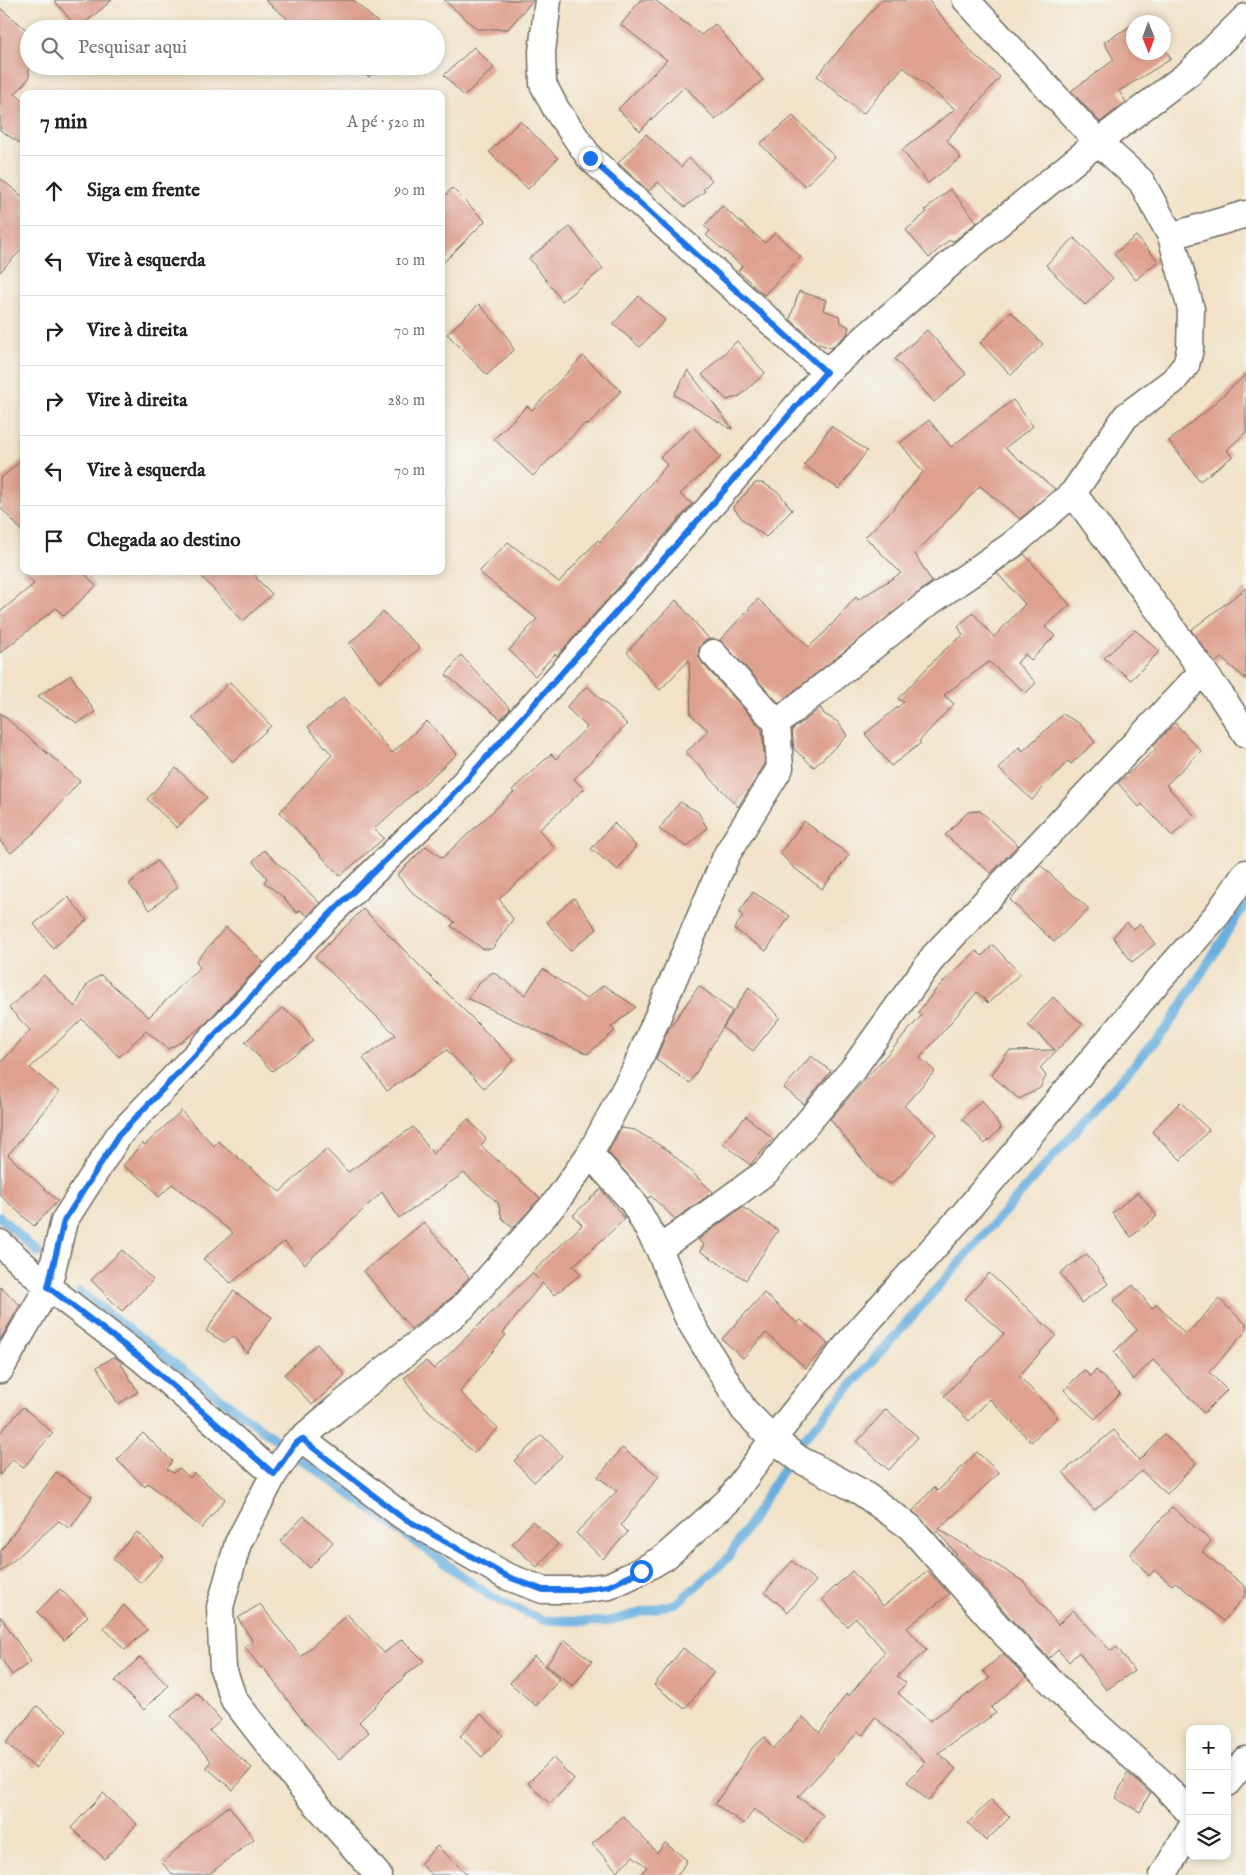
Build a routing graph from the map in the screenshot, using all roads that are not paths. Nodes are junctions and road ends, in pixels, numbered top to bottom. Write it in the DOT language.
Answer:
graph roads {
  1 [pos="548,0"];
  2 [pos="966,0"];
  3 [pos="1246,17"];
  4 [pos="1098,142"];
  5 [pos="1246,214"];
  6 [pos="1171,236"];
  7 [pos="826,372"];
  8 [pos="1073,493"];
  9 [pos="713,653"];
  10 [pos="1203,671"];
  11 [pos="777,723"];
  12 [pos="1246,734"];
  13 [pos="1246,873"];
  14 [pos="590,1154"];
  15 [pos="0,1243"];
  16 [pos="659,1249"];
  17 [pos="48,1287"];
  18 [pos="0,1370"];
  19 [pos="786,1449"];
  20 [pos="288,1455"];
  21 [pos="1246,1760"];
  22 [pos="1231,1777"];
  23 [pos="1186,1809"];
  24 [pos="1186,1837"];
  25 [pos="378,1875"];
  26 [pos="1163,1875"];
  1 -- 7 [label="street"];
  2 -- 4 [label="street"];
  3 -- 4 [label="street"];
  4 -- 6 [label="street"];
  4 -- 7 [label="street"];
  5 -- 6 [label="street"];
  6 -- 8 [label="street"];
  7 -- 17 [label="street"];
  8 -- 10 [label="street"];
  8 -- 11 [label="street"];
  9 -- 11 [label="street"];
  10 -- 12 [label="street"];
  10 -- 16 [label="street"];
  11 -- 14 [label="street"];
  13 -- 19 [label="street"];
  14 -- 16 [label="street"];
  14 -- 20 [label="street"];
  15 -- 17 [label="street"];
  16 -- 19 [label="street"];
  17 -- 18 [label="street"];
  17 -- 20 [label="street"];
  19 -- 20 [label="street"];
  19 -- 23 [label="street"];
  20 -- 25 [label="street"];
  21 -- 22 [label="street"];
  24 -- 26 [label="street"];
}
